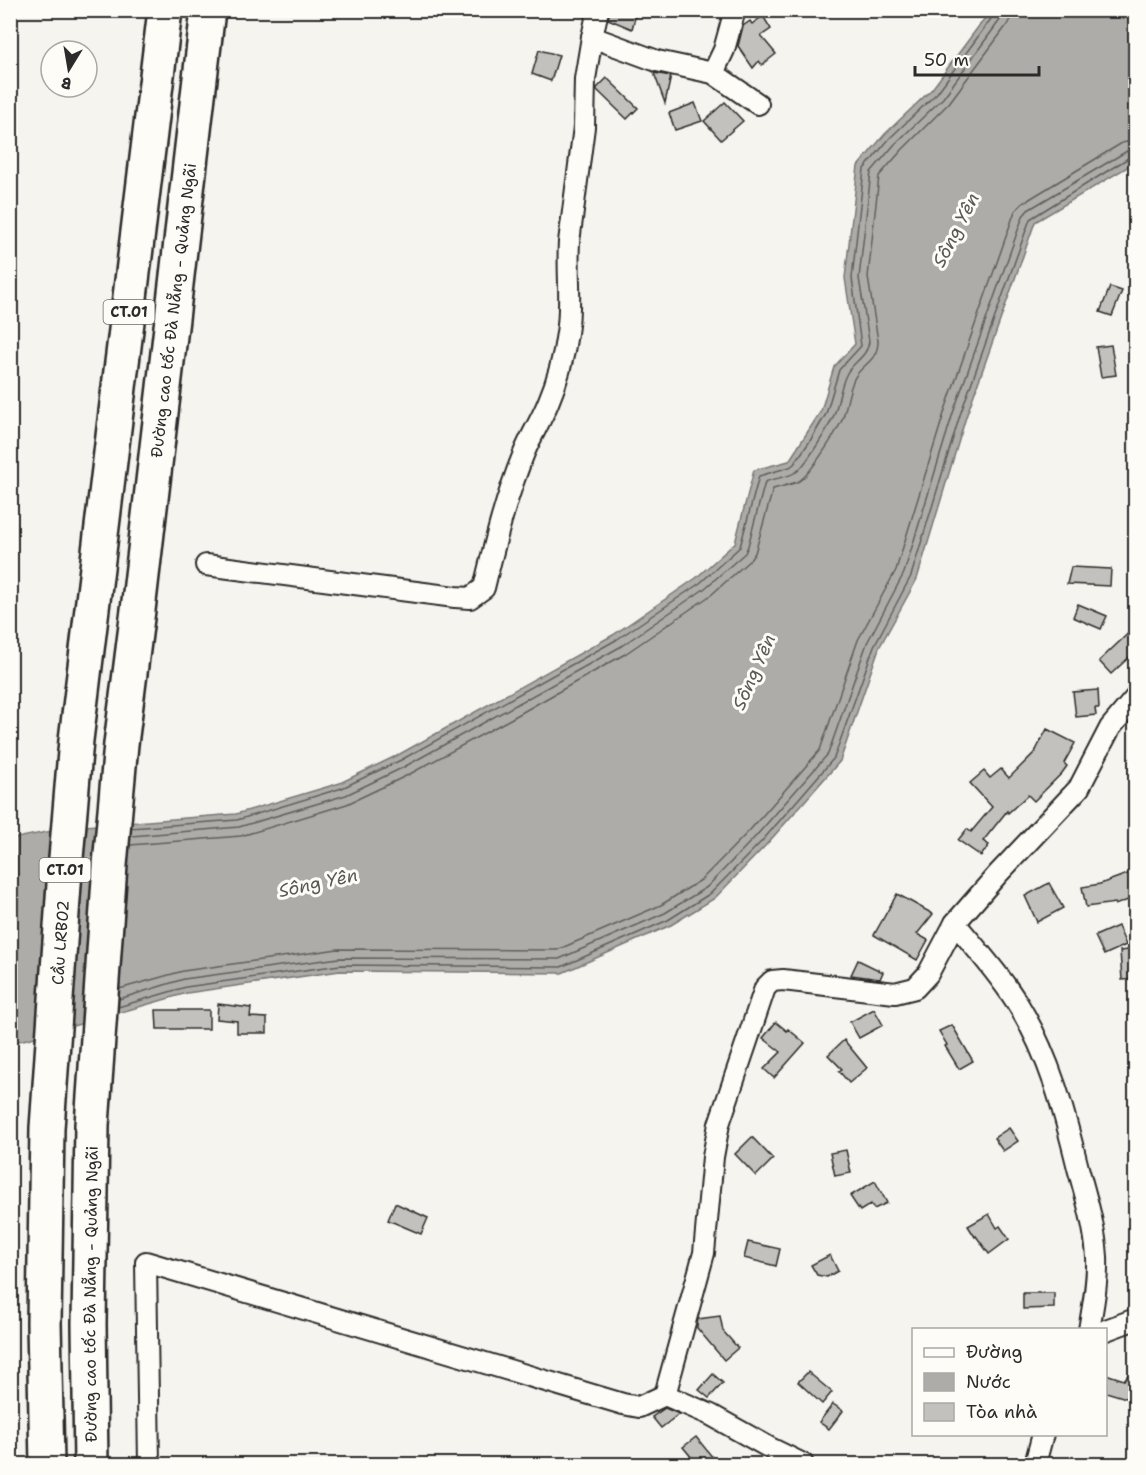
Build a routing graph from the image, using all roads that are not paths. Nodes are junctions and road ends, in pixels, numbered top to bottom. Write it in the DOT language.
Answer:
graph roads {
  1 [pos="165,10"];
  2 [pos="208,10"];
  3 [pos="598,10"];
  4 [pos="735,10"];
  5 [pos="592,37"];
  6 [pos="713,73"];
  7 [pos="758,104"];
  8 [pos="206,565"];
  9 [pos="1136,697"];
  10 [pos="955,923"];
  11 [pos="1136,1321"];
  12 [pos="1089,1328"];
  13 [pos="1107,1330"];
  14 [pos="665,1395"];
  15 [pos="1042,1436"];
  16 [pos="47,1464"];
  17 [pos="91,1464"];
  18 [pos="149,1464"];
  19 [pos="803,1464"];
  20 [pos="1035,1464"];
  1 -- 16 [label="highway, Cầu LRB02 / CT.01"];
  2 -- 17 [label="highway, Đường cao tốc Đà Nẵng - Quảng Ngãi / CT.01"];
  3 -- 5 [label="street"];
  4 -- 6 [label="street"];
  5 -- 6 [label="street"];
  5 -- 8 [label="street"];
  6 -- 7 [label="street"];
  9 -- 10 [label="street"];
  10 -- 12 [label="street"];
  10 -- 14 [label="street"];
  11 -- 13 [label="street"];
  14 -- 18 [label="street"];
  14 -- 19 [label="street"];
  15 -- 20 [label="street"];
}
